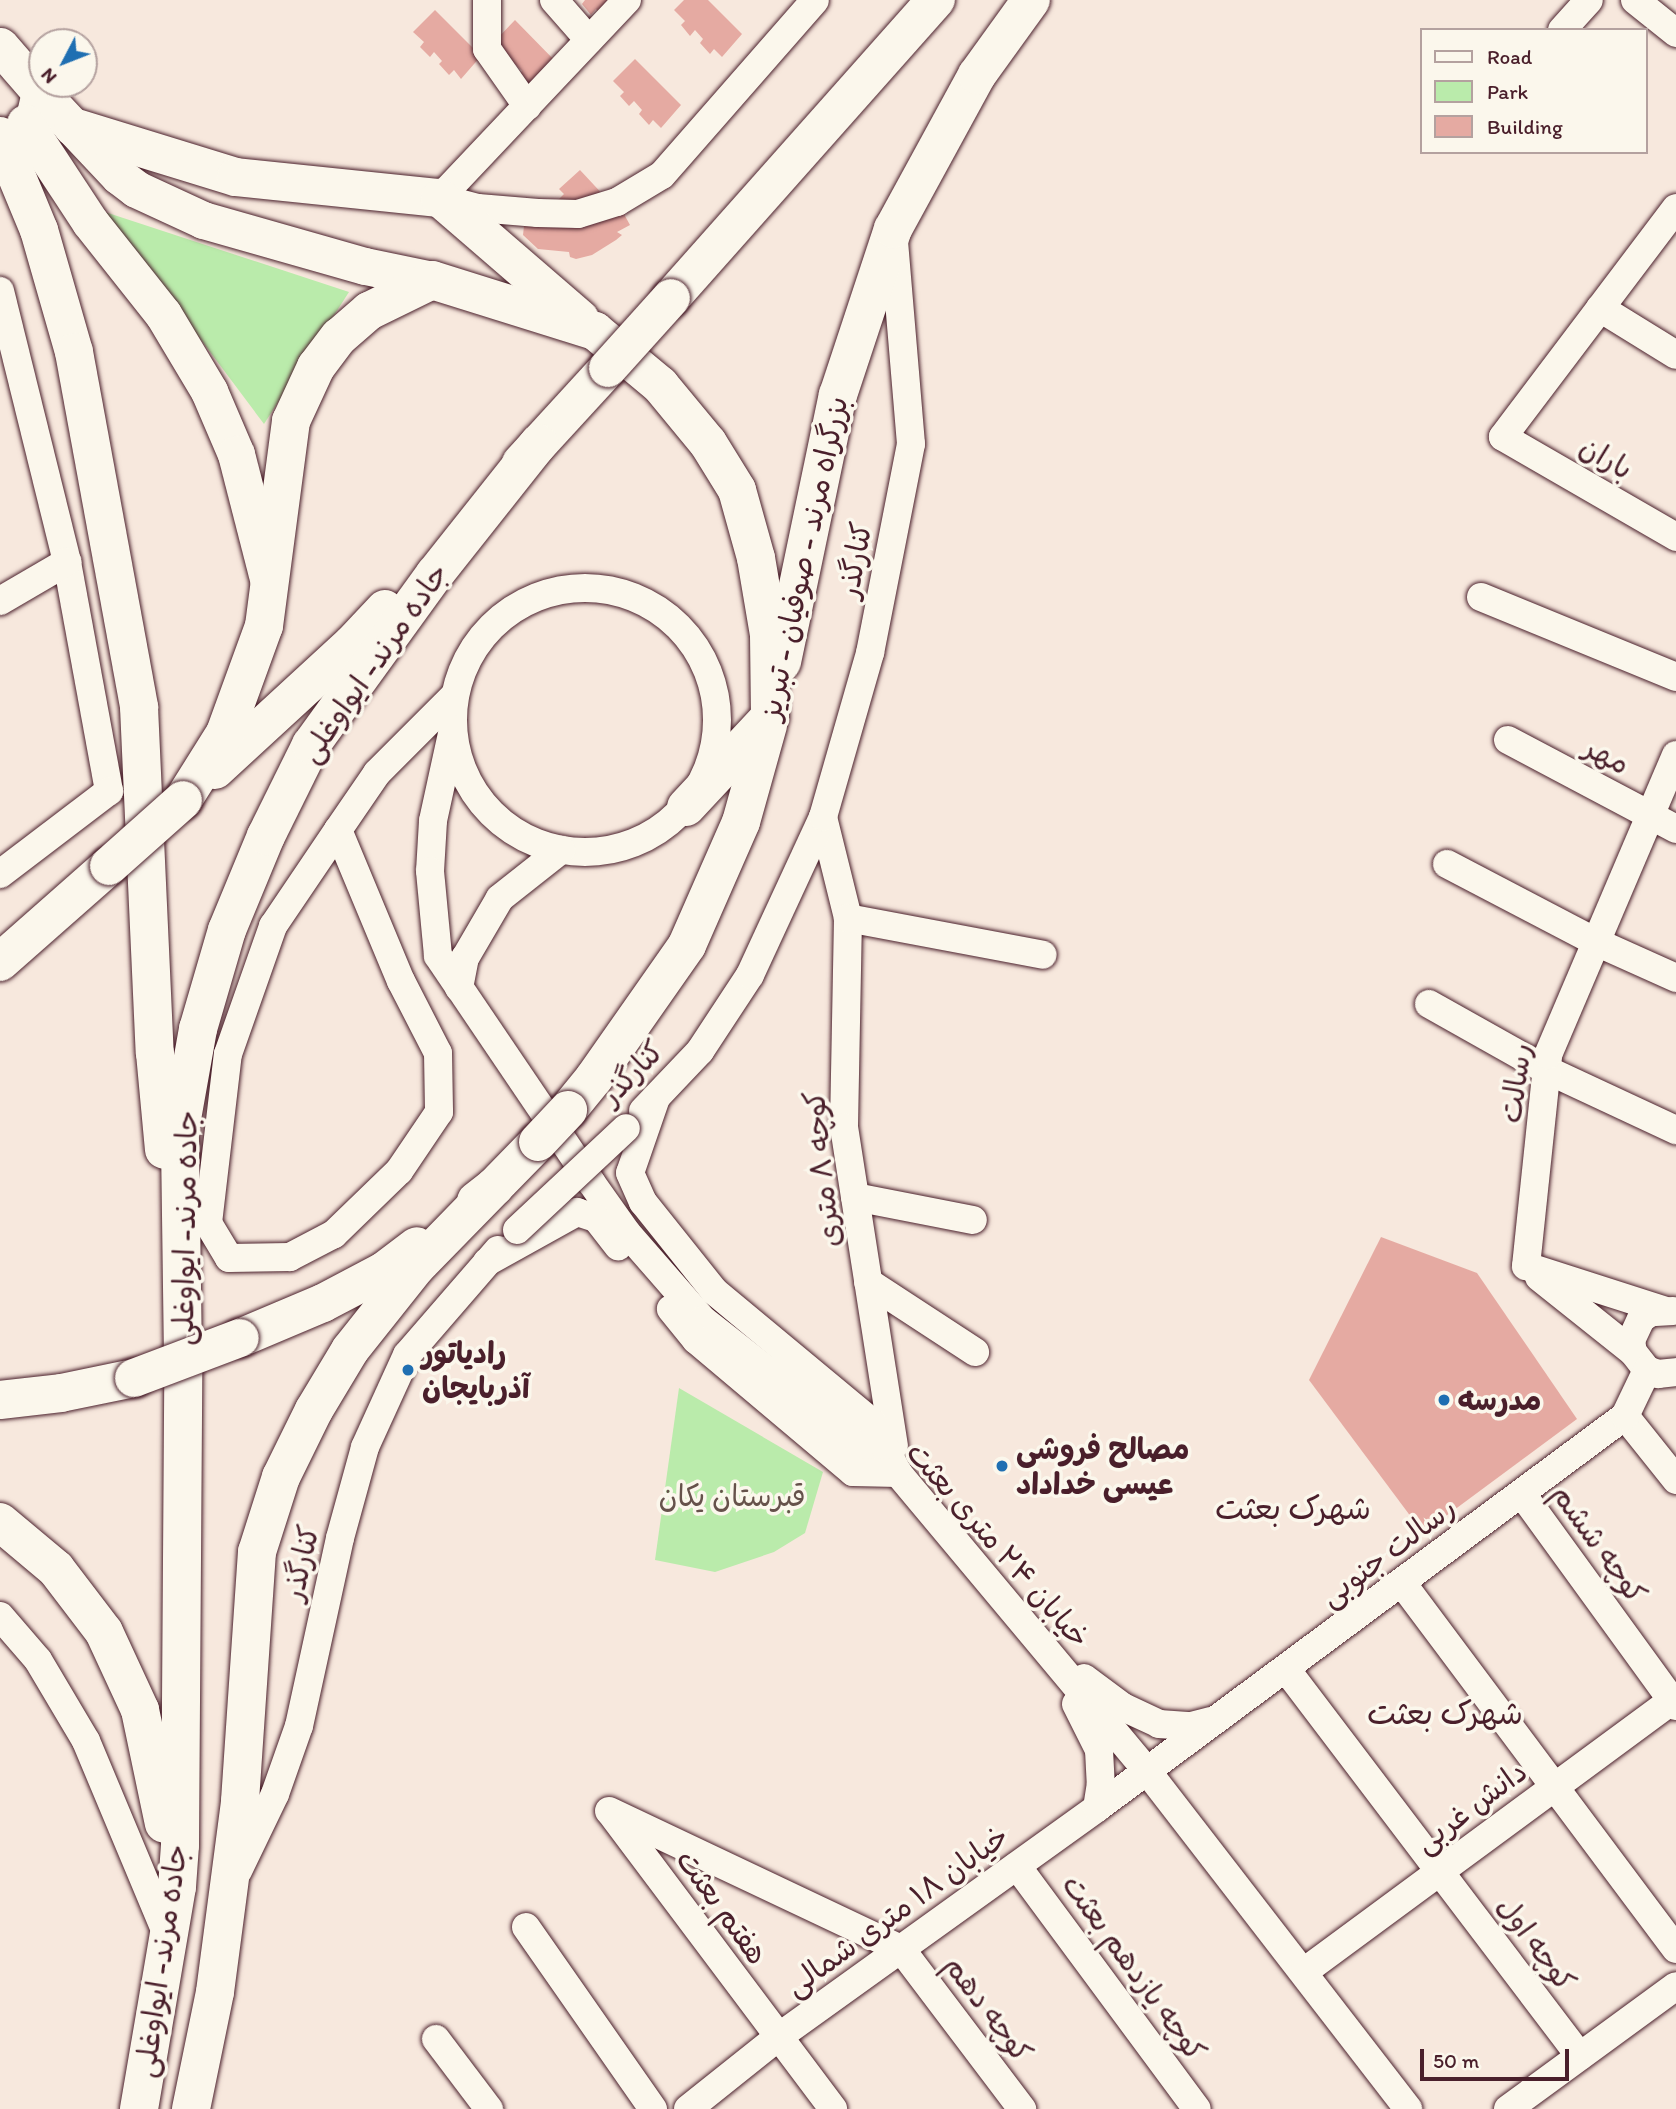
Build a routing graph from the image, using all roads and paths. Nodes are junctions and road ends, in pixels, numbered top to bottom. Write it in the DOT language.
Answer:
graph roads {
  1 [pos="488,0"];
  2 [pos="554,0"];
  3 [pos="627,0"];
  4 [pos="815,0"];
  5 [pos="936,0"];
  6 [pos="1031,0"];
  7 [pos="1589,0"];
  8 [pos="1635,0"];
  9 [pos="1564,28"];
  10 [pos="1676,33"];
  11 [pos="589,40"];
  12 [pos="0,46"];
  13 [pos="527,106"];
  14 [pos="16,118"];
  15 [pos="72,127"];
  16 [pos="136,189"];
  17 [pos="440,198"];
  18 [pos="1676,208"];
  19 [pos="90,222"];
  20 [pos="893,229"];
  21 [pos="432,280"];
  22 [pos="0,291"];
  23 [pos="1600,308"];
  24 [pos="594,331"];
  25 [pos="1676,355"];
  26 [pos="540,443"];
  27 [pos="1676,537"];
  28 [pos="67,562"];
  29 [pos="268,579"];
  30 [pos="1481,597"];
  31 [pos="0,601"];
  32 [pos="1676,677"];
  33 [pos="455,695"];
  34 [pos="770,717"];
  35 [pos="453,730"];
  36 [pos="1508,740"];
  37 [pos="1676,755"];
  38 [pos="716,760"];
  39 [pos="183,800"];
  40 [pos="686,807"];
  41 [pos="823,817"];
  42 [pos="1650,817"];
  43 [pos="1676,829"];
  44 [pos="338,830"];
  45 [pos="561,850"];
  46 [pos="1447,864"];
  47 [pos="722,868"];
  48 [pos="0,874"];
  49 [pos="848,918"];
  50 [pos="1596,942"];
  51 [pos="1043,955"];
  52 [pos="0,962"];
  53 [pos="1676,978"];
  54 [pos="459,988"];
  55 [pos="1429,1004"];
  56 [pos="1545,1069"];
  57 [pos="656,1098"];
  58 [pos="1676,1130"];
  59 [pos="495,1186"];
  60 [pos="855,1197"];
  61 [pos="973,1220"];
  62 [pos="487,1262"];
  63 [pos="1526,1266"];
  64 [pos="868,1283"];
  65 [pos="1669,1311"];
  66 [pos="975,1352"];
  67 [pos="183,1358"];
  68 [pos="1640,1361"];
  69 [pos="1676,1372"];
  70 [pos="0,1387"];
  71 [pos="61,1393"];
  72 [pos="0,1399"];
  73 [pos="1625,1416"];
  74 [pos="898,1473"];
  75 [pos="1676,1480"];
  76 [pos="1522,1494"];
  77 [pos="0,1522"];
  78 [pos="1402,1583"];
  79 [pos="0,1616"];
  80 [pos="1051,1655"];
  81 [pos="1286,1669"];
  82 [pos="1674,1701"];
  83 [pos="1217,1720"];
  84 [pos="1147,1771"];
  85 [pos="1554,1787"];
  86 [pos="1097,1808"];
  87 [pos="1017,1866"];
  88 [pos="1440,1872"];
  89 [pos="177,1886"];
  90 [pos="228,1892"];
  91 [pos="526,1927"];
  92 [pos="168,1937"];
  93 [pos="901,1949"];
  94 [pos="1676,1949"];
  95 [pos="1305,1971"];
  96 [pos="1676,1986"];
  97 [pos="777,2038"];
  98 [pos="436,2039"];
  99 [pos="1580,2056"];
  100 [pos="139,2109"];
  101 [pos="191,2109"];
  102 [pos="489,2109"];
  103 [pos="653,2109"];
  104 [pos="688,2109"];
  105 [pos="833,2109"];
  106 [pos="1022,2109"];
  107 [pos="1197,2109"];
  108 [pos="1408,2109"];
  109 [pos="1508,2109"];
  1 -- 13 [label="street"];
  2 -- 11 [label="street"];
  3 -- 11 [label="street"];
  4 -- 17 [label="street"];
  5 -- 26 [label="highway, bridge"];
  6 -- 20 [label="highway, بزرگراه مرند - صوفیان - تبریز"];
  7 -- 9 [label="street"];
  8 -- 10 [label="street"];
  11 -- 13 [label="street"];
  12 -- 14 [label="main road"];
  13 -- 17 [label="street"];
  14 -- 15 [label="main road"];
  14 -- 19 [label="main road"];
  14 -- 67 [label="highway"];
  15 -- 16 [label="main road"];
  15 -- 17 [label="highway"];
  16 -- 19 [label="main road"];
  16 -- 21 [label="main road"];
  17 -- 24 [label="highway"];
  18 -- 23 [label="street"];
  19 -- 29 [label="main road"];
  20 -- 34 [label="highway, بزرگراه مرند - صوفیان - تبریز"];
  20 -- 41 [label="street, کنارگذر"];
  21 -- 24 [label="highway"];
  21 -- 29 [label="highway"];
  22 -- 28 [label="street"];
  23 -- 25 [label="street"];
  23 -- 27 [label="street, باران"];
  24 -- 34 [label="highway"];
  26 -- 39 [label="highway"];
  26 -- 67 [label="highway, جاده مرند- ایواوغلی"];
  28 -- 31 [label="street"];
  28 -- 48 [label="street"];
  29 -- 39 [label="highway"];
  30 -- 32 [label="street"];
  33 -- 35 [label="street"];
  33 -- 38 [label="street"];
  33 -- 44 [label="street"];
  34 -- 38 [label="highway"];
  34 -- 47 [label="highway, بزرگراه مرند - صوفیان - تبریز"];
  35 -- 45 [label="street"];
  35 -- 54 [label="street, خیابان ۲۴ متری بعثت"];
  36 -- 42 [label="street, مهر"];
  37 -- 42 [label="street, رسالت"];
  38 -- 40 [label="highway"];
  38 -- 47 [label="highway"];
  39 -- 52 [label="highway, bridge"];
  40 -- 45 [label="street"];
  41 -- 49 [label="street, کوچه ۸ متری"];
  41 -- 57 [label="street, کنارگذر"];
  42 -- 43 [label="street, مهر"];
  42 -- 50 [label="street, رسالت"];
  44 -- 44 [label="street"];
  45 -- 54 [label="street"];
  46 -- 50 [label="street"];
  47 -- 59 [label="highway, بزرگراه مرند - صوفیان - تبریز, bridge"];
  49 -- 51 [label="street"];
  49 -- 60 [label="street, کوچه ۸ متری"];
  50 -- 53 [label="street"];
  50 -- 56 [label="street, رسالت"];
  54 -- 74 [label="street, خیابان ۲۴ متری بعثت"];
  55 -- 56 [label="street"];
  56 -- 58 [label="street"];
  56 -- 63 [label="street, رسالت"];
  57 -- 62 [label="street, کنارگذر, bridge"];
  57 -- 74 [label="street"];
  59 -- 71 [label="highway, bridge"];
  59 -- 90 [label="highway, جاده مرند- ایواوغلی"];
  60 -- 61 [label="street"];
  60 -- 64 [label="street, کوچه ۸ متری"];
  62 -- 74 [label="street"];
  62 -- 90 [label="street, کنارگذر"];
  63 -- 65 [label="street"];
  63 -- 68 [label="street"];
  64 -- 66 [label="street"];
  64 -- 74 [label="street, کوچه ۸ متری"];
  65 -- 68 [label="street, رسالت جنوبی"];
  67 -- 89 [label="highway, جاده مرند- ایواوغلی"];
  68 -- 69 [label="street"];
  68 -- 73 [label="street, رسالت جنوبی"];
  70 -- 71 [label="highway"];
  71 -- 72 [label="highway"];
  73 -- 75 [label="street"];
  73 -- 76 [label="street, رسالت جنوبی"];
  74 -- 80 [label="street, خیابان ۲۴ متری بعثت"];
  76 -- 78 [label="street, رسالت جنوبی"];
  76 -- 82 [label="street, کوچه ششم"];
  77 -- 89 [label="highway"];
  78 -- 81 [label="street, رسالت جنوبی"];
  78 -- 85 [label="street"];
  79 -- 92 [label="street"];
  80 -- 83 [label="street"];
  80 -- 84 [label="street, خیابان ۲۴ متری بعثت"];
  80 -- 86 [label="street"];
  81 -- 83 [label="street, رسالت جنوبی"];
  81 -- 88 [label="street, کوچه اول"];
  82 -- 85 [label="street, دانش غربی"];
  83 -- 84 [label="street, رسالت جنوبی"];
  84 -- 86 [label="street, خیابان ۱۸ متری شمالی"];
  84 -- 95 [label="street, خیابان ۲۴ متری بعثت"];
  85 -- 88 [label="street, دانش غربی"];
  85 -- 94 [label="street"];
  86 -- 87 [label="street, خیابان ۱۸ متری شمالی"];
  87 -- 93 [label="street, خیابان ۱۸ متری شمالی"];
  87 -- 107 [label="street, کوچه یازدهم بعثت"];
  88 -- 95 [label="street, دانش غربی"];
  88 -- 99 [label="street, کوچه اول"];
  89 -- 92 [label="highway, جاده مرند- ایواوغلی"];
  90 -- 101 [label="highway, جاده مرند- ایواوغلی"];
  91 -- 103 [label="street"];
  92 -- 100 [label="highway, جاده مرند- ایواوغلی"];
  93 -- 97 [label="street, خیابان ۱۸ متری شمالی"];
  93 -- 97 [label="street, هفتم بعثت"];
  93 -- 106 [label="street, کوچه دهم"];
  95 -- 108 [label="street, خیابان ۲۴ متری بعثت"];
  96 -- 99 [label="street"];
  97 -- 104 [label="street, خیابان ۱۸ متری شمالی"];
  97 -- 105 [label="street, هفتم بعثت"];
  98 -- 102 [label="street"];
  99 -- 109 [label="street"];
}
